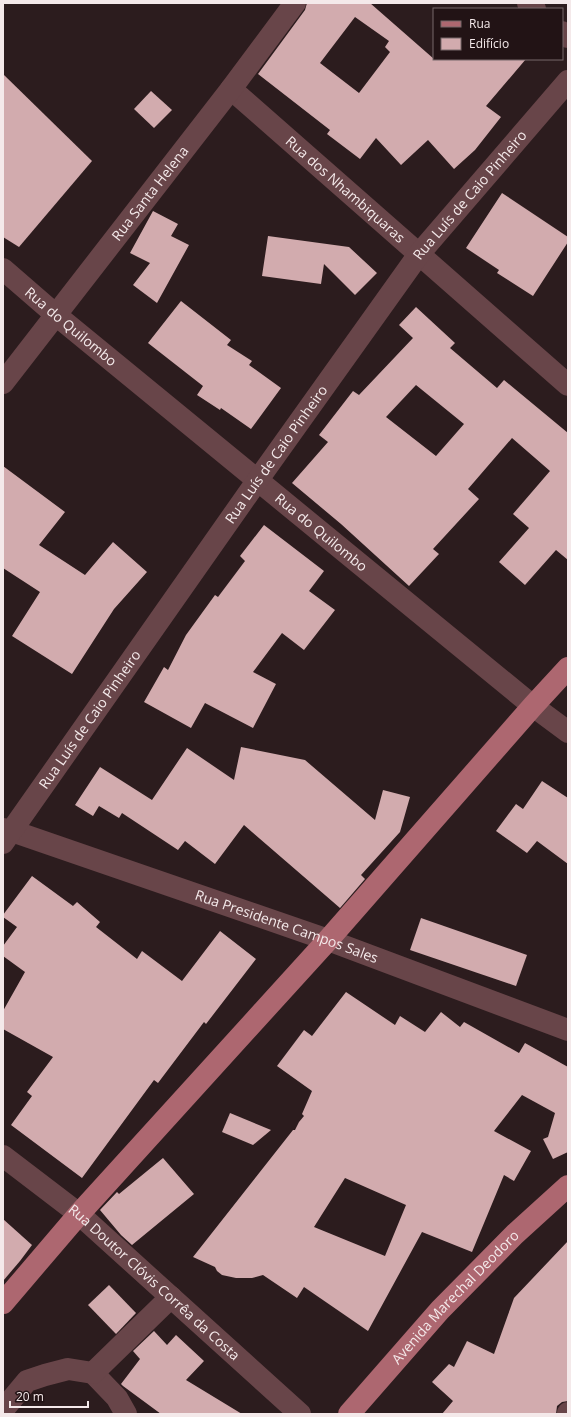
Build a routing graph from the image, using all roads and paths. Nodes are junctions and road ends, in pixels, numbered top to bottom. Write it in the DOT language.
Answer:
graph roads {
  1 [pos="295,3"];
  2 [pos="568,81"];
  3 [pos="231,89"];
  4 [pos="419,254"];
  5 [pos="3,269"];
  6 [pos="56,315"];
  7 [pos="3,383"];
  8 [pos="568,385"];
  9 [pos="257,481"];
  10 [pos="568,668"];
  11 [pos="533,706"];
  12 [pos="568,732"];
  13 [pos="6,834"];
  14 [pos="328,940"];
  15 [pos="568,1030"];
  16 [pos="3,1156"];
  17 [pos="568,1186"];
  18 [pos="79,1214"];
  19 [pos="171,1297"];
  20 [pos="3,1303"];
  21 [pos="93,1373"];
  22 [pos="3,1410"];
  23 [pos="126,1414"];
  24 [pos="300,1414"];
  25 [pos="349,1414"];
  1 -- 3 [label="street, Rua Santa Helena"];
  2 -- 4 [label="street, Rua Luís de Caio Pinheiro"];
  3 -- 4 [label="street, Rua dos Nhambiquaras"];
  3 -- 6 [label="street, Rua Santa Helena"];
  4 -- 8 [label="street, Rua dos Nhambiquaras"];
  4 -- 9 [label="street, Rua Luís de Caio Pinheiro"];
  5 -- 6 [label="street, Rua do Quilombo"];
  6 -- 7 [label="street, Rua Santa Helena"];
  6 -- 9 [label="street, Rua do Quilombo"];
  9 -- 11 [label="street, Rua do Quilombo"];
  9 -- 13 [label="street, Rua Luís de Caio Pinheiro"];
  10 -- 11 [label="main road"];
  11 -- 12 [label="street, Rua do Quilombo"];
  11 -- 14 [label="main road"];
  13 -- 14 [label="street, Rua Presidente Campos Sales"];
  14 -- 15 [label="street, Rua Presidente Campos Sales"];
  14 -- 18 [label="main road"];
  16 -- 18 [label="street, Rua Doutor Clóvis Corrêa da Costa"];
  17 -- 25 [label="main road, Avenida Marechal Deodoro"];
  18 -- 19 [label="street, Rua Doutor Clóvis Corrêa da Costa"];
  18 -- 20 [label="main road"];
  19 -- 21 [label="street"];
  19 -- 24 [label="street, Rua Doutor Clóvis Corrêa da Costa"];
  21 -- 22 [label="street"];
  21 -- 23 [label="street"];
}
